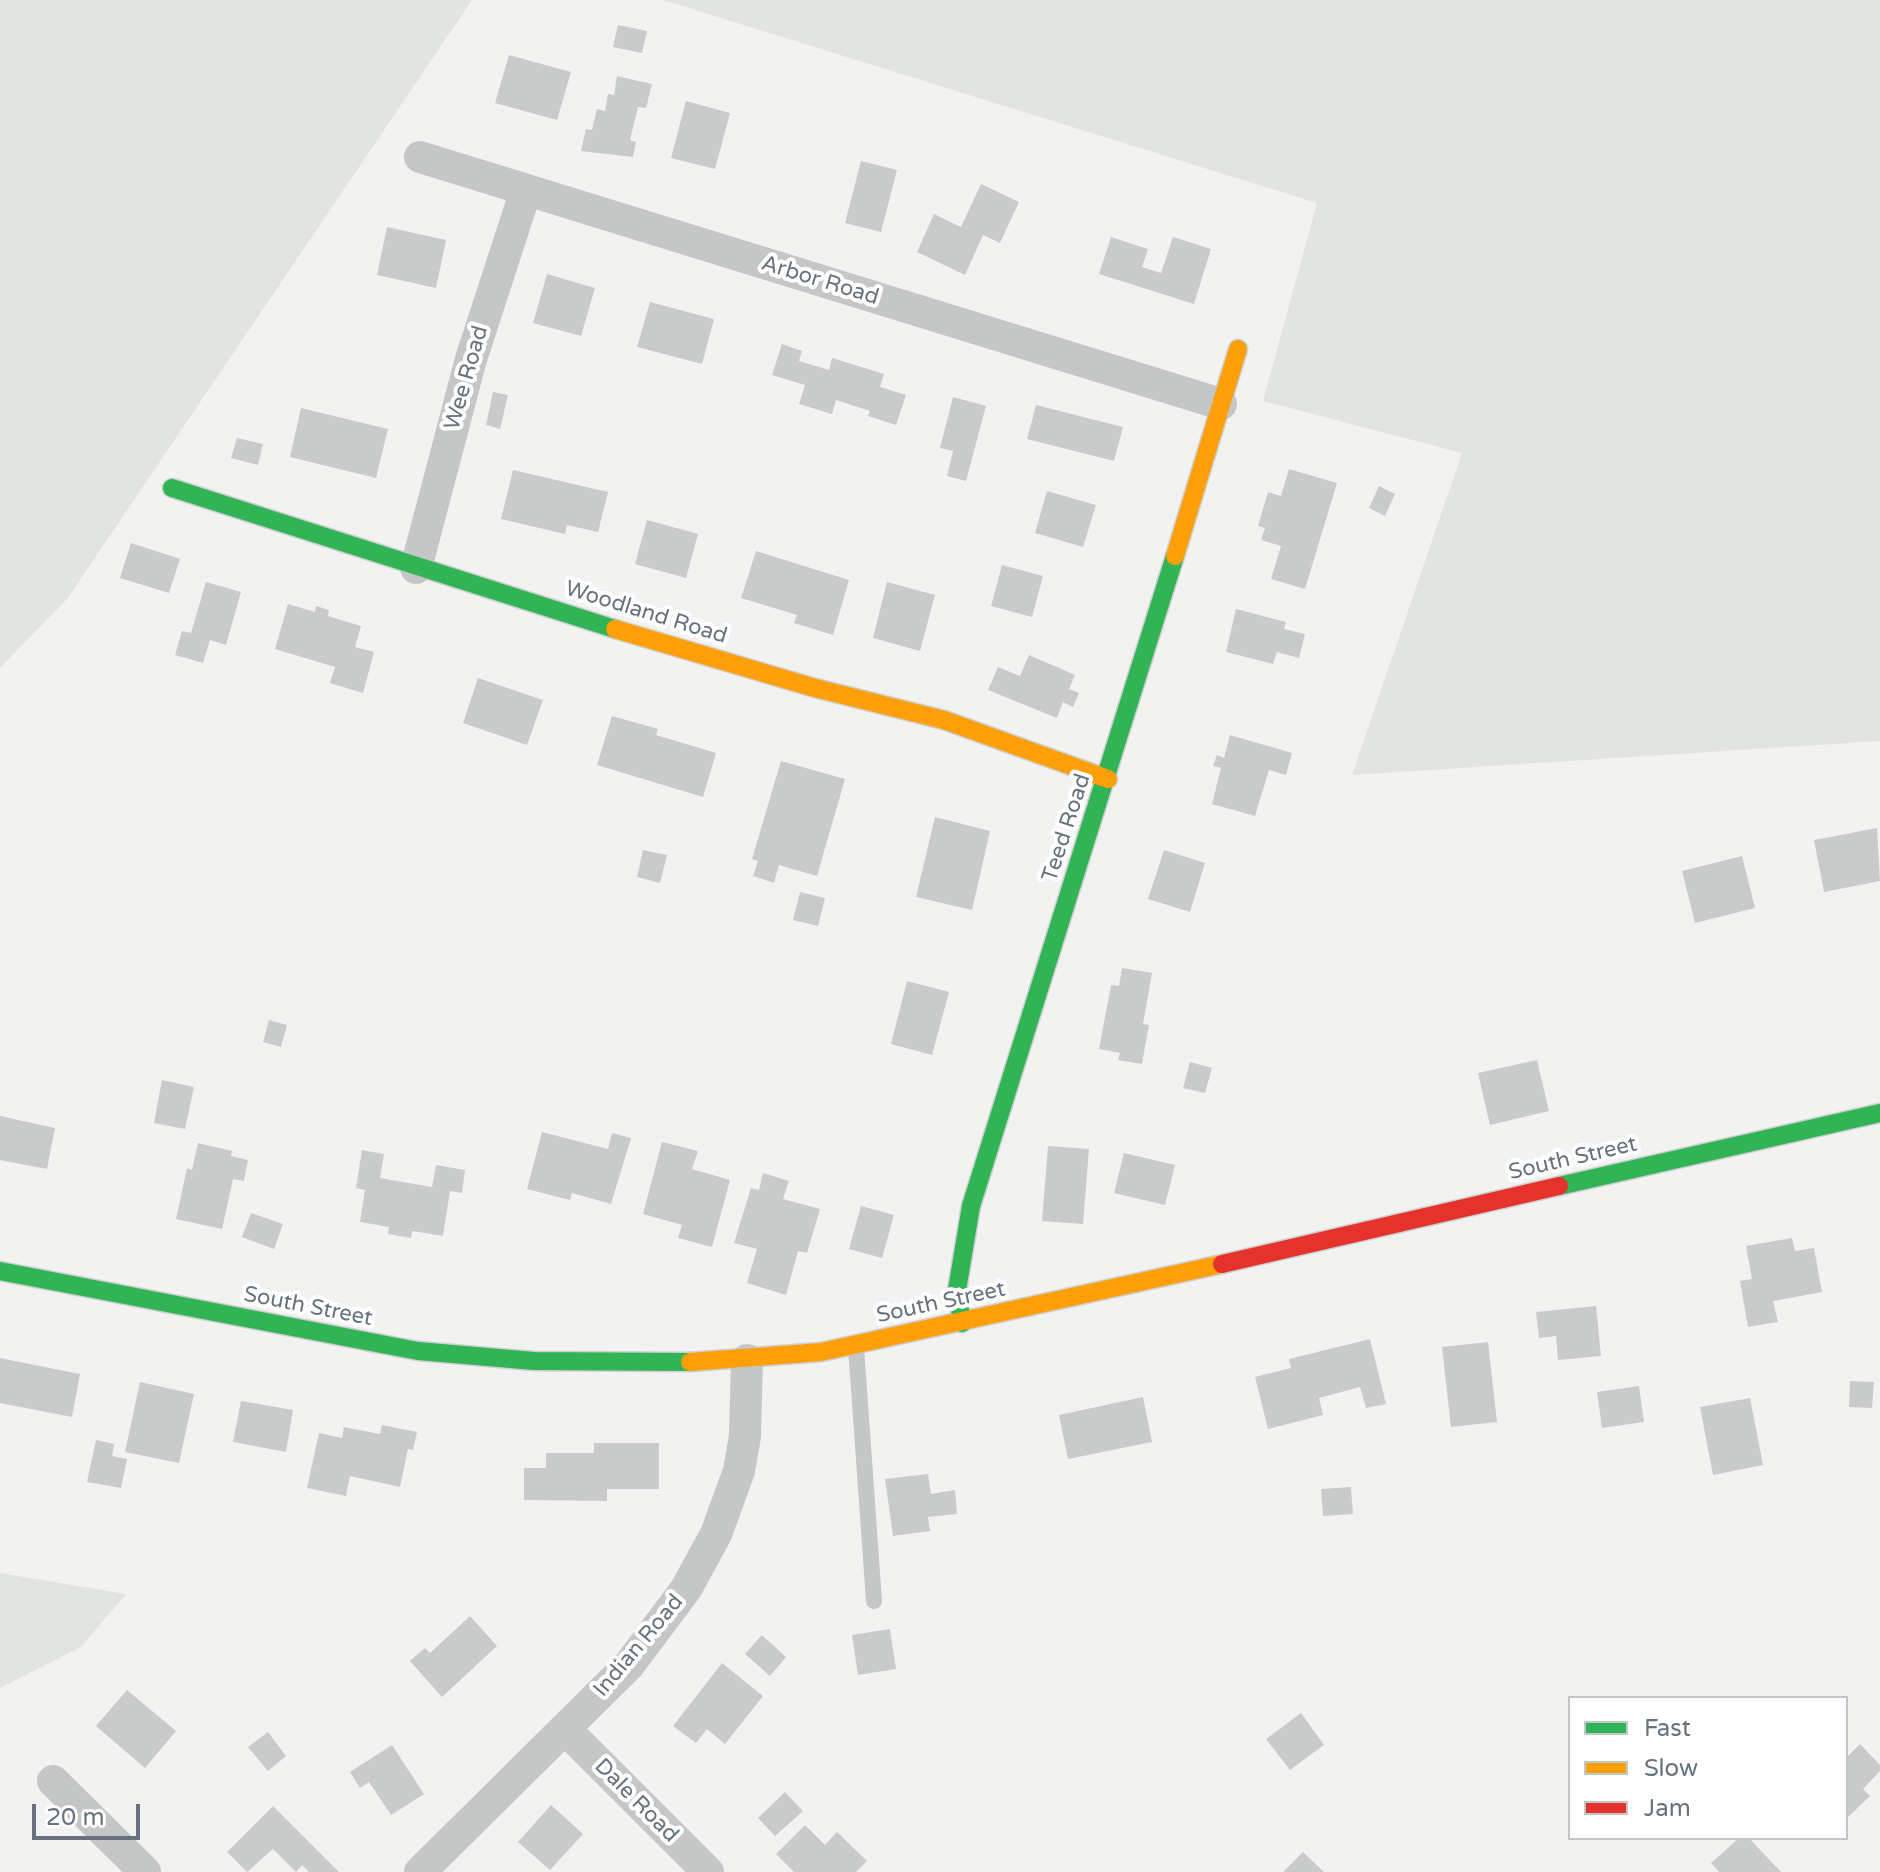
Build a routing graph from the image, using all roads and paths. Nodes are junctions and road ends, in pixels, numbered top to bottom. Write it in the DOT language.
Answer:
graph roads {
  1 [pos="420,157"];
  2 [pos="526,190"];
  3 [pos="1238,349"];
  4 [pos="1221,404"];
  5 [pos="172,488"];
  6 [pos="416,568"];
  7 [pos="1108,779"];
  8 [pos="1880,1113"];
  9 [pos="0,1271"];
  10 [pos="962,1323"];
  11 [pos="856,1345"];
  12 [pos="747,1360"];
  13 [pos="874,1601"];
  14 [pos="565,1729"];
  15 [pos="53,1781"];
  16 [pos="145,1872"];
  17 [pos="420,1872"];
  18 [pos="708,1872"];
  1 -- 2 [label="street, Arbor Road"];
  2 -- 4 [label="street, Arbor Road"];
  2 -- 6 [label="street, Wee Road"];
  3 -- 4 [label="street, Teed Road"];
  4 -- 7 [label="street, Teed Road"];
  5 -- 6 [label="street, Woodland Road"];
  6 -- 7 [label="street, Woodland Road"];
  7 -- 10 [label="street, Teed Road"];
  8 -- 10 [label="street, South Street"];
  9 -- 12 [label="street, South Street"];
  10 -- 11 [label="street, South Street"];
  11 -- 12 [label="street, South Street"];
  11 -- 13 [label="lane"];
  12 -- 14 [label="street, Indian Road"];
  14 -- 17 [label="street, Indian Road"];
  14 -- 18 [label="street, Dale Road"];
  15 -- 16 [label="street"];
}
